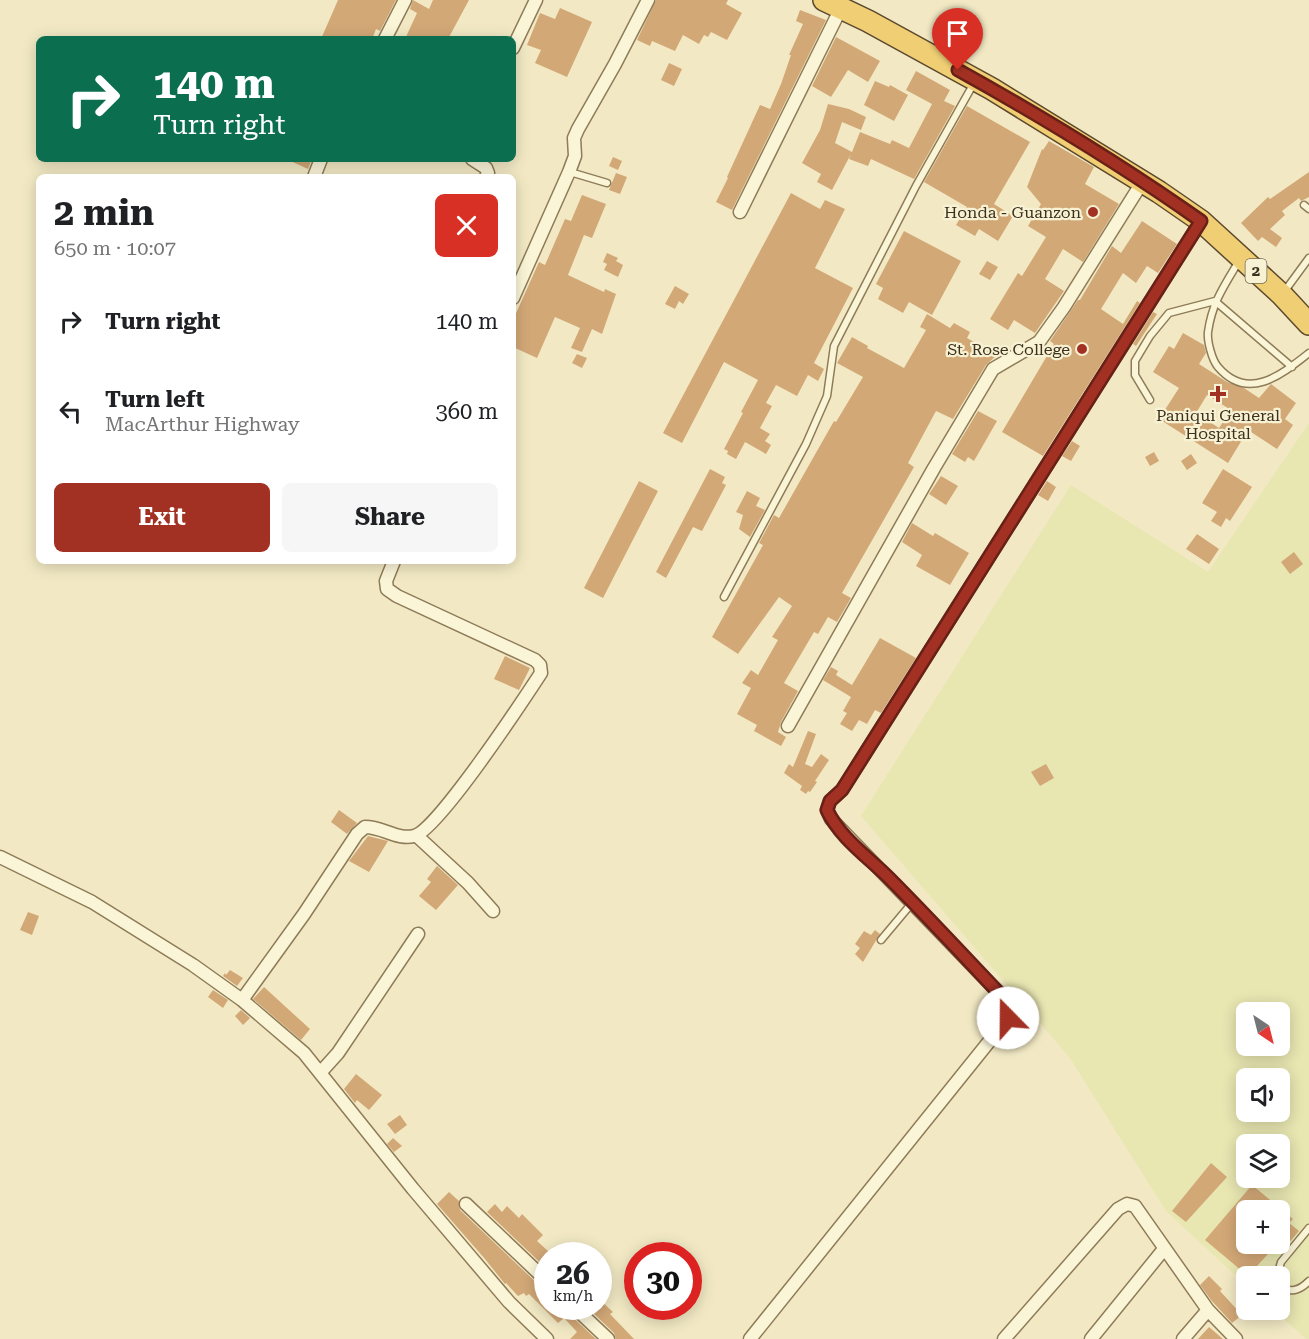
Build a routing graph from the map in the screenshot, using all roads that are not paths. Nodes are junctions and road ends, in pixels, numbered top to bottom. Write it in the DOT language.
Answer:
graph roads {
  1 [pos="405,0"];
  2 [pos="536,0"];
  3 [pos="648,0"];
  4 [pos="833,4"];
  5 [pos="387,36"];
  6 [pos="516,42"];
  7 [pos="975,80"];
  8 [pos="477,162"];
  9 [pos="569,172"];
  10 [pos="487,174"];
  11 [pos="1143,181"];
  12 [pos="607,183"];
  13 [pos="740,212"];
  14 [pos="1201,221"];
  15 [pos="1241,258"];
  16 [pos="1309,258"];
  17 [pos="516,291"];
  18 [pos="1282,295"];
  19 [pos="1215,301"];
  20 [pos="1309,324"];
  21 [pos="1309,353"];
  22 [pos="1292,367"];
  23 [pos="1150,400"];
  24 [pos="393,564"];
  25 [pos="724,597"];
  26 [pos="788,726"];
  27 [pos="417,836"];
  28 [pos="0,856"];
  29 [pos="912,902"];
  30 [pos="493,911"];
  31 [pos="418,934"];
  32 [pos="881,940"];
  33 [pos="242,999"];
  34 [pos="320,1072"];
  35 [pos="466,1204"];
  36 [pos="1309,1228"];
  37 [pos="1164,1249"];
  38 [pos="1280,1266"];
  39 [pos="534,1269"];
  40 [pos="1309,1281"];
  41 [pos="1290,1290"];
  42 [pos="1208,1310"];
  43 [pos="588,1320"];
  44 [pos="1010,1337"];
  45 [pos="547,1339"];
  46 [pos="608,1339"];
  47 [pos="750,1339"];
  48 [pos="1091,1339"];
  49 [pos="1183,1339"];
  50 [pos="1236,1339"];
  1 -- 5 [label="street"];
  2 -- 6 [label="street"];
  3 -- 9 [label="street"];
  4 -- 7 [label="highway, 2"];
  4 -- 13 [label="street"];
  7 -- 11 [label="highway, 2"];
  7 -- 25 [label="lane"];
  8 -- 10 [label="street"];
  9 -- 12 [label="lane"];
  9 -- 17 [label="street"];
  11 -- 14 [label="highway, 2"];
  11 -- 26 [label="street"];
  14 -- 15 [label="highway, 2"];
  14 -- 29 [label="street"];
  15 -- 18 [label="highway, 2"];
  15 -- 19 [label="lane"];
  16 -- 18 [label="lane"];
  18 -- 20 [label="highway, 2"];
  19 -- 22 [label="lane"];
  19 -- 22 [label="lane"];
  19 -- 23 [label="lane"];
  21 -- 22 [label="lane"];
  24 -- 27 [label="street"];
  27 -- 30 [label="street"];
  27 -- 33 [label="street"];
  28 -- 33 [label="street"];
  29 -- 32 [label="lane"];
  29 -- 47 [label="street"];
  31 -- 34 [label="street"];
  33 -- 34 [label="street"];
  34 -- 45 [label="street"];
  35 -- 39 [label="street"];
  36 -- 38 [label="lane"];
  37 -- 42 [label="street"];
  37 -- 44 [label="street"];
  37 -- 48 [label="street"];
  40 -- 41 [label="lane"];
  42 -- 49 [label="street"];
  42 -- 50 [label="street"];
  43 -- 46 [label="street"];
}
